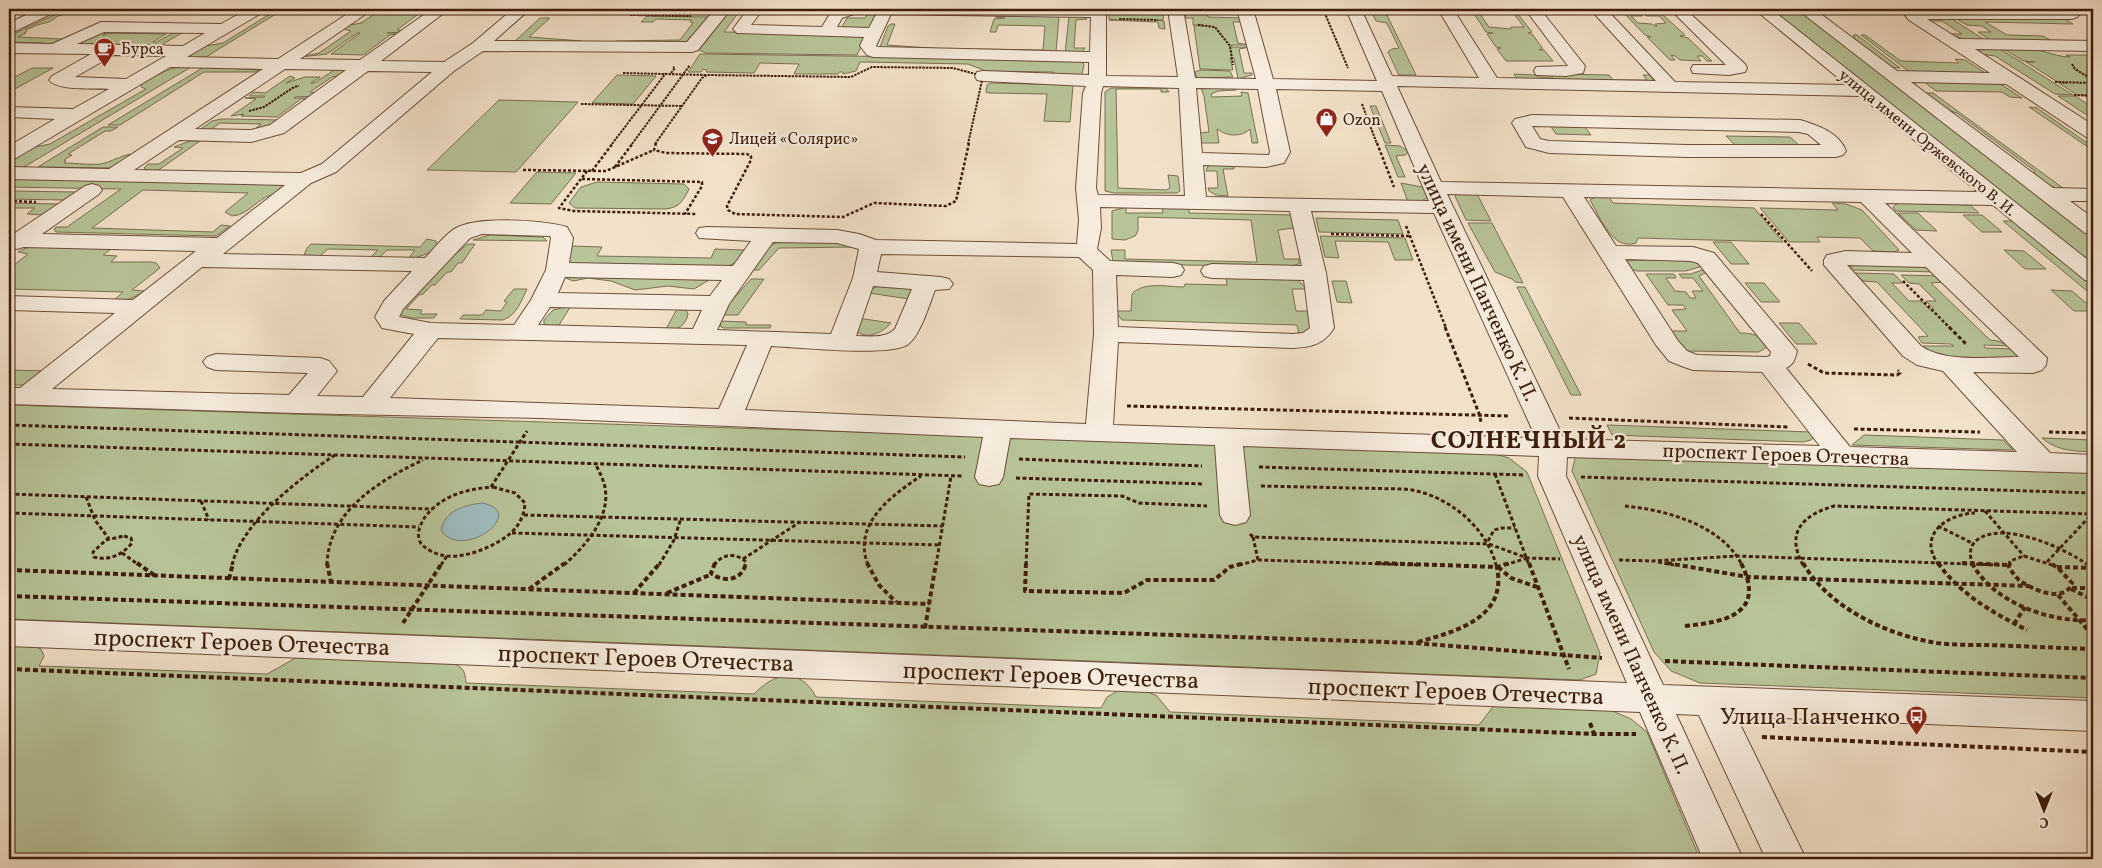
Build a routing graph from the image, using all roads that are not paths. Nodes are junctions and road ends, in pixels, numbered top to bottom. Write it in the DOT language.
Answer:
graph roads {
  1 [pos="50,9"];
  2 [pos="258,9"];
  3 [pos="365,9"];
  4 [pos="441,9"];
  5 [pos="522,9"];
  6 [pos="756,9"];
  7 [pos="855,9"];
  8 [pos="886,9"];
  9 [pos="1176,9"];
  10 [pos="1245,9"];
  11 [pos="1354,9"];
  12 [pos="1446,9"];
  13 [pos="1532,9"];
  14 [pos="1598,9"];
  15 [pos="1677,9"];
  16 [pos="1762,9"];
  17 [pos="1805,9"];
  18 [pos="1099,11"];
  19 [pos="1960,11"];
  20 [pos="2067,11"];
  21 [pos="720,12"];
  22 [pos="2090,15"];
  23 [pos="224,28"];
  24 [pos="9,29"];
  25 [pos="827,32"];
  26 [pos="874,33"];
  27 [pos="1955,44"];
  28 [pos="61,46"];
  29 [pos="479,46"];
  30 [pos="2093,46"];
  31 [pos="9,48"];
  32 [pos="38,49"];
  33 [pos="110,50"];
  34 [pos="186,51"];
  35 [pos="1097,57"];
  36 [pos="168,62"];
  37 [pos="9,64"];
  38 [pos="281,64"];
  39 [pos="366,66"];
  40 [pos="448,67"];
  41 [pos="1653,68"];
  42 [pos="983,76"];
  43 [pos="1894,76"];
  44 [pos="1487,77"];
  45 [pos="2008,79"];
  46 [pos="1097,81"];
  47 [pos="1187,82"];
  48 [pos="131,84"];
  49 [pos="1266,84"];
  50 [pos="1387,84"];
  51 [pos="1629,86"];
  52 [pos="1670,87"];
  53 [pos="1863,91"];
  54 [pos="9,112"];
  55 [pos="77,115"];
  56 [pos="1661,124"];
  57 [pos="2093,133"];
  58 [pos="174,134"];
  59 [pos="11,152"];
  60 [pos="1193,159"];
  61 [pos="1698,163"];
  62 [pos="9,173"];
  63 [pos="113,175"];
  64 [pos="304,180"];
  65 [pos="92,190"];
  66 [pos="1570,191"];
  67 [pos="1735,194"];
  68 [pos="2050,194"];
  69 [pos="2093,195"];
  70 [pos="1439,197"];
  71 [pos="1867,197"];
  72 [pos="1999,199"];
  73 [pos="1090,201"];
  74 [pos="1196,204"];
  75 [pos="1299,206"];
  76 [pos="2071,210"];
  77 [pos="2093,211"];
  78 [pos="704,224"];
  79 [pos="2093,228"];
  80 [pos="766,235"];
  81 [pos="14,244"];
  82 [pos="222,245"];
  83 [pos="871,247"];
  84 [pos="1085,250"];
  85 [pos="1609,252"];
  86 [pos="197,260"];
  87 [pos="1932,260"];
  88 [pos="429,265"];
  89 [pos="1104,268"];
  90 [pos="557,270"];
  91 [pos="1173,270"];
  92 [pos="1212,271"];
  93 [pos="740,273"];
  94 [pos="1315,273"];
  95 [pos="2093,275"];
  96 [pos="864,278"];
  97 [pos="543,300"];
  98 [pos="9,303"];
  99 [pos="717,303"];
  100 [pos="137,307"];
  101 [pos="432,330"];
  102 [pos="521,332"];
  103 [pos="1106,334"];
  104 [pos="701,337"];
  105 [pos="762,338"];
  106 [pos="841,342"];
  107 [pos="1777,358"];
  108 [pos="216,362"];
  109 [pos="1951,364"];
  110 [pos="18,396"];
  111 [pos="295,405"];
  112 [pos="370,406"];
  113 [pos="729,418"];
  114 [pos="998,428"];
  115 [pos="1098,432"];
  116 [pos="1228,437"];
  117 [pos="1842,455"];
  118 [pos="1553,462"];
  119 [pos="2042,462"];
  120 [pos="2093,464"];
  121 [pos="990,468"];
  122 [pos="1235,515"];
  123 [pos="9,633"];
  124 [pos="1652,697"];
  125 [pos="1710,700"];
  126 [pos="2093,716"];
  127 [pos="1723,859"];
  128 [pos="1786,859"];
  1 -- 24 [label="street"];
  2 -- 23 [label="street"];
  3 -- 38 [label="street"];
  4 -- 39 [label="street"];
  5 -- 29 [label="street"];
  6 -- 25 [label="street"];
  7 -- 25 [label="street"];
  8 -- 18 [label="street"];
  8 -- 26 [label="street"];
  9 -- 47 [label="street"];
  10 -- 49 [label="street"];
  11 -- 50 [label="street, улица имени Панченко К. П."];
  12 -- 44 [label="street"];
  13 -- 44 [label="street"];
  14 -- 41 [label="street"];
  15 -- 41 [label="street"];
  16 -- 53 [label="street, улица имени Оржевского В. И."];
  17 -- 43 [label="street, улица имени Оржевского В. И."];
  18 -- 35 [label="street"];
  19 -- 20 [label="street"];
  19 -- 27 [label="street"];
  20 -- 22 [label="street"];
  21 -- 29 [label="street"];
  23 -- 28 [label="street"];
  23 -- 34 [label="street"];
  25 -- 26 [label="street"];
  26 -- 35 [label="street"];
  27 -- 30 [label="street"];
  27 -- 45 [label="street"];
  28 -- 32 [label="street"];
  28 -- 33 [label="street"];
  29 -- 40 [label="street"];
  31 -- 32 [label="street"];
  32 -- 37 [label="street"];
  33 -- 34 [label="street"];
  33 -- 48 [label="street"];
  34 -- 36 [label="street"];
  35 -- 46 [label="street"];
  36 -- 38 [label="street"];
  36 -- 48 [label="street"];
  38 -- 39 [label="street"];
  38 -- 58 [label="street"];
  39 -- 40 [label="street"];
  39 -- 58 [label="street"];
  40 -- 64 [label="street"];
  41 -- 52 [label="street"];
  42 -- 46 [label="street"];
  43 -- 45 [label="street"];
  43 -- 68 [label="street, улица имени Оржевского В. И."];
  44 -- 50 [label="street"];
  44 -- 51 [label="street"];
  45 -- 57 [label="street"];
  46 -- 47 [label="street"];
  46 -- 73 [label="street"];
  47 -- 49 [label="street"];
  47 -- 60 [label="street"];
  48 -- 55 [label="street"];
  49 -- 50 [label="street"];
  49 -- 60 [label="street"];
  50 -- 70 [label="street, улица имени Панченко К. П."];
  51 -- 52 [label="street"];
  51 -- 56 [label="street"];
  52 -- 53 [label="street"];
  53 -- 72 [label="street, улица имени Оржевского В. И."];
  54 -- 55 [label="street"];
  55 -- 59 [label="street"];
  56 -- 61 [label="street"];
  56 -- 61 [label="street"];
  56 -- 61 [label="street"];
  58 -- 63 [label="street"];
  60 -- 74 [label="street"];
  61 -- 67 [label="street"];
  62 -- 63 [label="street"];
  63 -- 64 [label="street"];
  64 -- 82 [label="street"];
  65 -- 81 [label="street"];
  66 -- 67 [label="street"];
  66 -- 70 [label="street"];
  66 -- 85 [label="street"];
  67 -- 71 [label="street"];
  68 -- 69 [label="street"];
  68 -- 76 [label="street, улица имени Оржевского В. И."];
  70 -- 75 [label="street"];
  70 -- 118 [label="street, улица имени Панченко К. П."];
  71 -- 72 [label="street"];
  71 -- 87 [label="street"];
  72 -- 95 [label="street, улица имени Оржевского В. И."];
  73 -- 74 [label="street"];
  73 -- 84 [label="street"];
  74 -- 75 [label="street"];
  75 -- 94 [label="street"];
  76 -- 77 [label="street"];
  76 -- 79 [label="street, улица имени Оржевского В. И."];
  78 -- 80 [label="street"];
  80 -- 83 [label="street"];
  80 -- 93 [label="street"];
  81 -- 82 [label="street"];
  82 -- 86 [label="street"];
  83 -- 84 [label="street"];
  83 -- 96 [label="street"];
  84 -- 89 [label="street"];
  85 -- 107 [label="street"];
  85 -- 107 [label="street"];
  86 -- 88 [label="street"];
  86 -- 100 [label="street"];
  87 -- 109 [label="street"];
  87 -- 109 [label="street"];
  88 -- 90 [label="street"];
  88 -- 101 [label="street"];
  89 -- 91 [label="street"];
  89 -- 103 [label="street"];
  90 -- 93 [label="street"];
  90 -- 97 [label="street"];
  92 -- 94 [label="street"];
  93 -- 99 [label="street"];
  94 -- 103 [label="street"];
  96 -- 106 [label="street"];
  96 -- 106 [label="street"];
  97 -- 99 [label="street"];
  97 -- 102 [label="street"];
  98 -- 100 [label="street"];
  99 -- 104 [label="street"];
  100 -- 110 [label="street"];
  101 -- 102 [label="street"];
  101 -- 112 [label="street"];
  102 -- 104 [label="street"];
  103 -- 115 [label="street"];
  104 -- 105 [label="street"];
  105 -- 106 [label="street"];
  105 -- 113 [label="street"];
  107 -- 117 [label="street"];
  108 -- 111 [label="street"];
  109 -- 119 [label="street"];
  110 -- 111 [label="street, проспект Героев Отечества"];
  111 -- 112 [label="street, проспект Героев Отечества"];
  112 -- 113 [label="street, проспект Героев Отечества"];
  113 -- 114 [label="street, проспект Героев Отечества"];
  114 -- 115 [label="street, проспект Героев Отечества"];
  114 -- 121 [label="street"];
  115 -- 116 [label="street, проспект Героев Отечества"];
  116 -- 118 [label="street, проспект Героев Отечества"];
  116 -- 122 [label="street"];
  117 -- 118 [label="street, проспект Героев Отечества"];
  117 -- 119 [label="street, проспект Героев Отечества"];
  118 -- 124 [label="street, улица имени Панченко К. П."];
  119 -- 120 [label="street, проспект Героев Отечества"];
  123 -- 124 [label="street, проспект Героев Отечества"];
  124 -- 125 [label="street, проспект Героев Отечества"];
  124 -- 127 [label="street, улица имени Панченко К. П."];
  125 -- 126 [label="street, проспект Героев Отечества"];
  125 -- 128 [label="street"];
}
